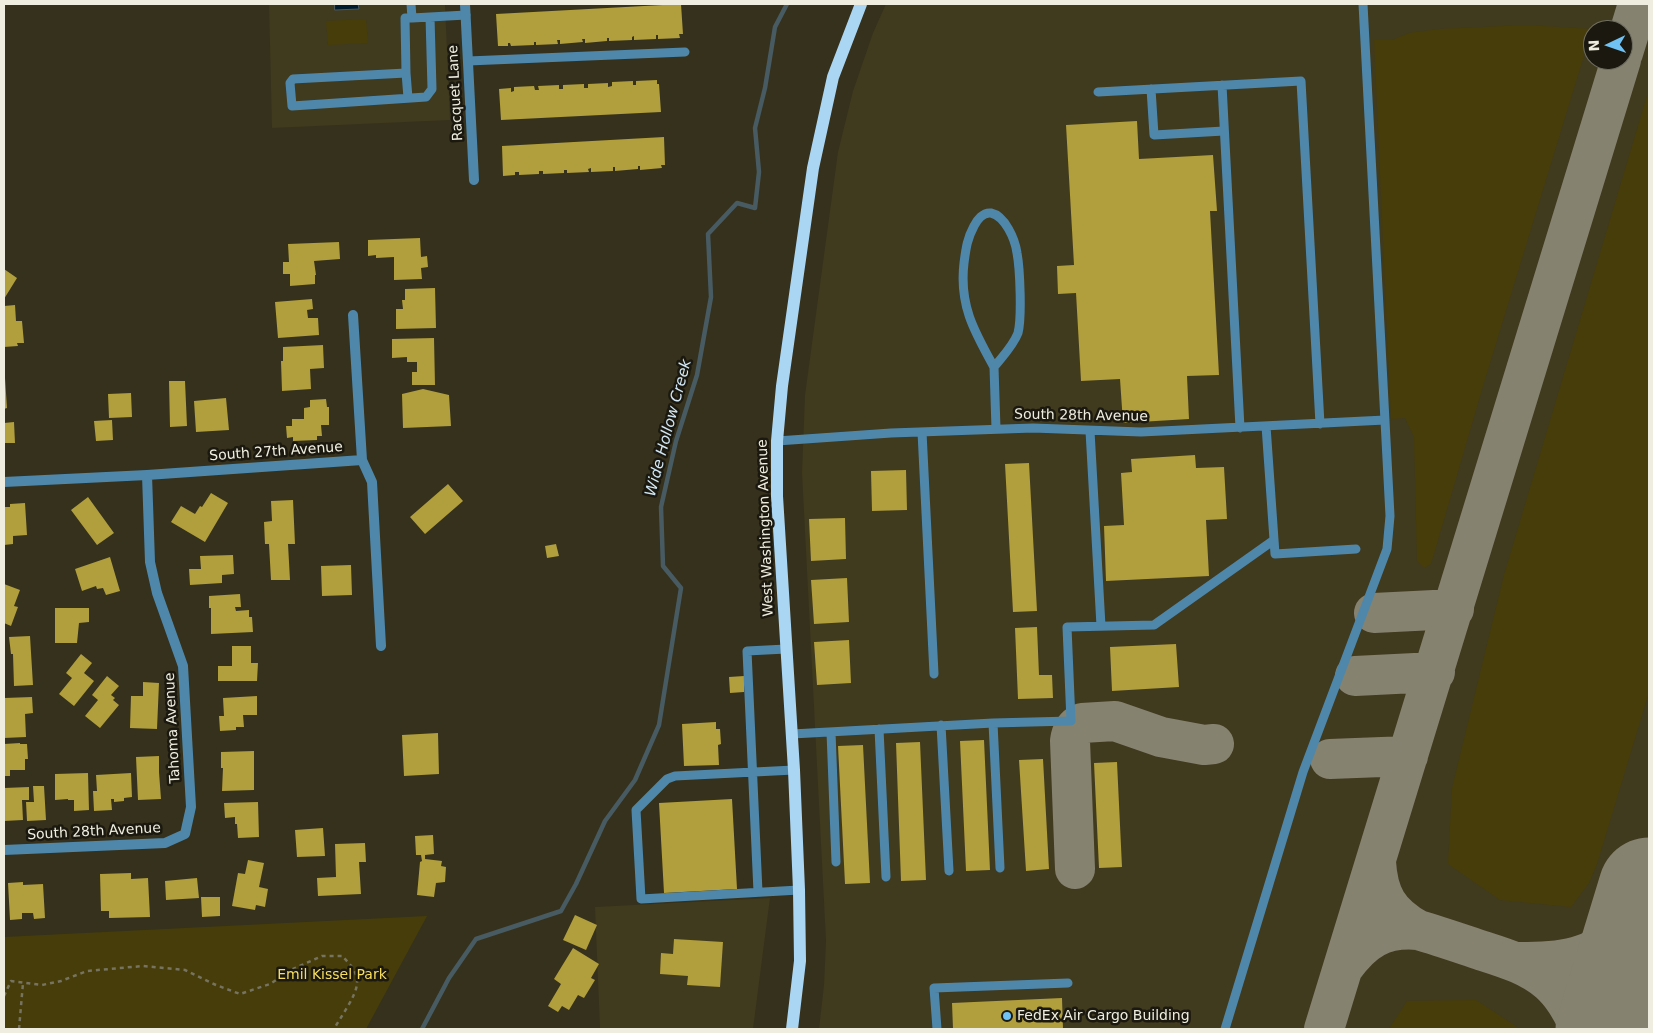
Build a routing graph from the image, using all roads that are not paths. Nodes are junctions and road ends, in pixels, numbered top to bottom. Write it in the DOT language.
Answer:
graph roads {
  1 [pos="411,4"];
  2 [pos="465,4"];
  3 [pos="861,4"];
  4 [pos="1363,4"];
  5 [pos="466,15"];
  6 [pos="430,17"];
  7 [pos="412,18"];
  8 [pos="686,52"];
  9 [pos="468,61"];
  10 [pos="406,73"];
  11 [pos="1222,85"];
  12 [pos="1151,89"];
  13 [pos="1098,92"];
  14 [pos="408,98"];
  15 [pos="1224,131"];
  16 [pos="474,180"];
  17 [pos="353,314"];
  18 [pos="994,367"];
  19 [pos="1385,420"];
  20 [pos="1320,424"];
  21 [pos="1266,426"];
  22 [pos="1240,428"];
  23 [pos="996,429"];
  24 [pos="1090,431"];
  25 [pos="922,432"];
  26 [pos="777,441"];
  27 [pos="362,460"];
  28 [pos="147,475"];
  29 [pos="4,482"];
  30 [pos="1274,540"];
  31 [pos="1356,549"];
  32 [pos="1101,626"];
  33 [pos="381,646"];
  34 [pos="786,649"];
  35 [pos="934,674"];
  36 [pos="993,723"];
  37 [pos="941,726"];
  38 [pos="879,729"];
  39 [pos="831,732"];
  40 [pos="792,734"];
  41 [pos="794,770"];
  42 [pos="753,772"];
  43 [pos="185,834"];
  44 [pos="4,850"];
  45 [pos="836,862"];
  46 [pos="1000,868"];
  47 [pos="948,871"];
  48 [pos="886,877"];
  49 [pos="799,890"];
  50 [pos="758,892"];
  51 [pos="1068,983"];
  52 [pos="792,1029"];
  53 [pos="937,1029"];
  54 [pos="1224,1029"];
  1 -- 7 [label="lane"];
  2 -- 5 [label="street, Racquet Lane"];
  3 -- 26 [label="main road, West Washington Avenue"];
  4 -- 19 [label="lane"];
  5 -- 6 [label="lane"];
  5 -- 9 [label="street, Racquet Lane"];
  6 -- 7 [label="lane"];
  6 -- 14 [label="lane"];
  7 -- 10 [label="lane"];
  8 -- 9 [label="lane"];
  9 -- 16 [label="street, Racquet Lane"];
  10 -- 14 [label="lane"];
  10 -- 14 [label="lane"];
  11 -- 12 [label="lane"];
  11 -- 15 [label="lane"];
  11 -- 20 [label="lane"];
  12 -- 13 [label="lane"];
  12 -- 15 [label="lane"];
  15 -- 22 [label="lane"];
  17 -- 27 [label="street"];
  18 -- 18 [label="lane"];
  18 -- 23 [label="lane"];
  19 -- 20 [label="lane, South 28th Avenue"];
  19 -- 54 [label="lane"];
  20 -- 21 [label="lane, South 28th Avenue"];
  21 -- 22 [label="lane, South 28th Avenue"];
  21 -- 30 [label="lane"];
  22 -- 24 [label="lane, South 28th Avenue"];
  23 -- 24 [label="lane, South 28th Avenue"];
  23 -- 25 [label="lane, South 28th Avenue"];
  24 -- 32 [label="lane"];
  25 -- 26 [label="lane, South 28th Avenue"];
  25 -- 35 [label="lane"];
  26 -- 34 [label="main road, West Washington Avenue"];
  27 -- 28 [label="street, South 27th Avenue"];
  27 -- 33 [label="street, South 27th Avenue"];
  28 -- 29 [label="street, South 27th Avenue"];
  28 -- 43 [label="street, Tahoma Avenue"];
  30 -- 31 [label="lane"];
  30 -- 32 [label="lane"];
  32 -- 36 [label="lane"];
  34 -- 40 [label="main road, West Washington Avenue"];
  34 -- 42 [label="lane"];
  36 -- 37 [label="lane"];
  36 -- 46 [label="lane"];
  37 -- 38 [label="lane"];
  37 -- 47 [label="lane"];
  38 -- 39 [label="lane"];
  38 -- 48 [label="lane"];
  39 -- 40 [label="lane"];
  39 -- 45 [label="lane"];
  40 -- 41 [label="main road, West Washington Avenue"];
  41 -- 42 [label="lane"];
  41 -- 49 [label="main road, West Washington Avenue"];
  42 -- 50 [label="lane"];
  42 -- 50 [label="lane"];
  43 -- 44 [label="street, South 28th Avenue"];
  49 -- 50 [label="lane"];
  49 -- 52 [label="main road, West Washington Avenue"];
  51 -- 53 [label="lane"];
}
